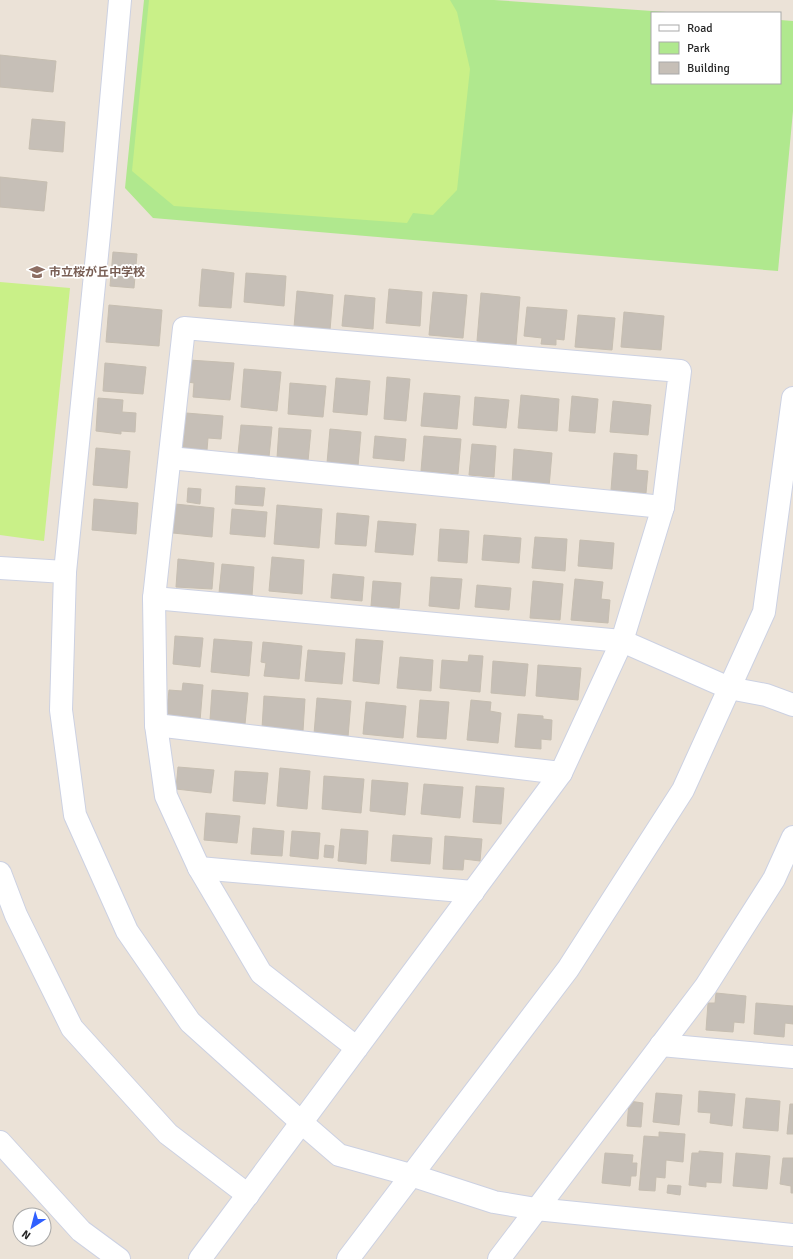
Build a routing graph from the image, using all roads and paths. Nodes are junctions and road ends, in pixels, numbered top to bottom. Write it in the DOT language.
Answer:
graph roads {
  1 [pos="120,0"];
  2 [pos="793,398"];
  3 [pos="170,458"];
  4 [pos="663,507"];
  5 [pos="0,568"];
  6 [pos="65,572"];
  7 [pos="154,598"];
  8 [pos="622,641"];
  9 [pos="729,688"];
  10 [pos="793,705"];
  11 [pos="156,725"];
  12 [pos="561,773"];
  13 [pos="793,836"];
  14 [pos="199,868"];
  15 [pos="0,873"];
  16 [pos="783,880"];
  17 [pos="473,892"];
  18 [pos="8,918"];
  19 [pos="661,1045"];
  20 [pos="357,1048"];
  21 [pos="793,1057"];
  22 [pos="302,1123"];
  23 [pos="0,1142"];
  24 [pos="411,1175"];
  25 [pos="248,1195"];
  26 [pos="536,1209"];
  27 [pos="793,1235"];
  28 [pos="119,1259"];
  29 [pos="200,1259"];
  30 [pos="348,1259"];
  31 [pos="499,1259"];
  1 -- 6 [label="street"];
  2 -- 9 [label="street"];
  3 -- 4 [label="street"];
  3 -- 4 [label="street"];
  3 -- 7 [label="street"];
  4 -- 8 [label="street"];
  5 -- 6 [label="street"];
  6 -- 22 [label="street"];
  7 -- 8 [label="street"];
  7 -- 11 [label="street"];
  8 -- 9 [label="street"];
  8 -- 12 [label="street"];
  9 -- 10 [label="street"];
  9 -- 24 [label="street"];
  11 -- 12 [label="street"];
  11 -- 14 [label="street"];
  12 -- 17 [label="street"];
  13 -- 16 [label="street"];
  14 -- 17 [label="street"];
  14 -- 20 [label="street"];
  15 -- 18 [label="street"];
  16 -- 19 [label="street"];
  17 -- 20 [label="street"];
  18 -- 25 [label="street"];
  19 -- 21 [label="street"];
  19 -- 26 [label="street"];
  20 -- 22 [label="street"];
  22 -- 24 [label="street"];
  22 -- 25 [label="street"];
  23 -- 28 [label="street"];
  24 -- 26 [label="street"];
  24 -- 30 [label="street"];
  25 -- 29 [label="street"];
  26 -- 27 [label="street"];
  26 -- 31 [label="street"];
}
